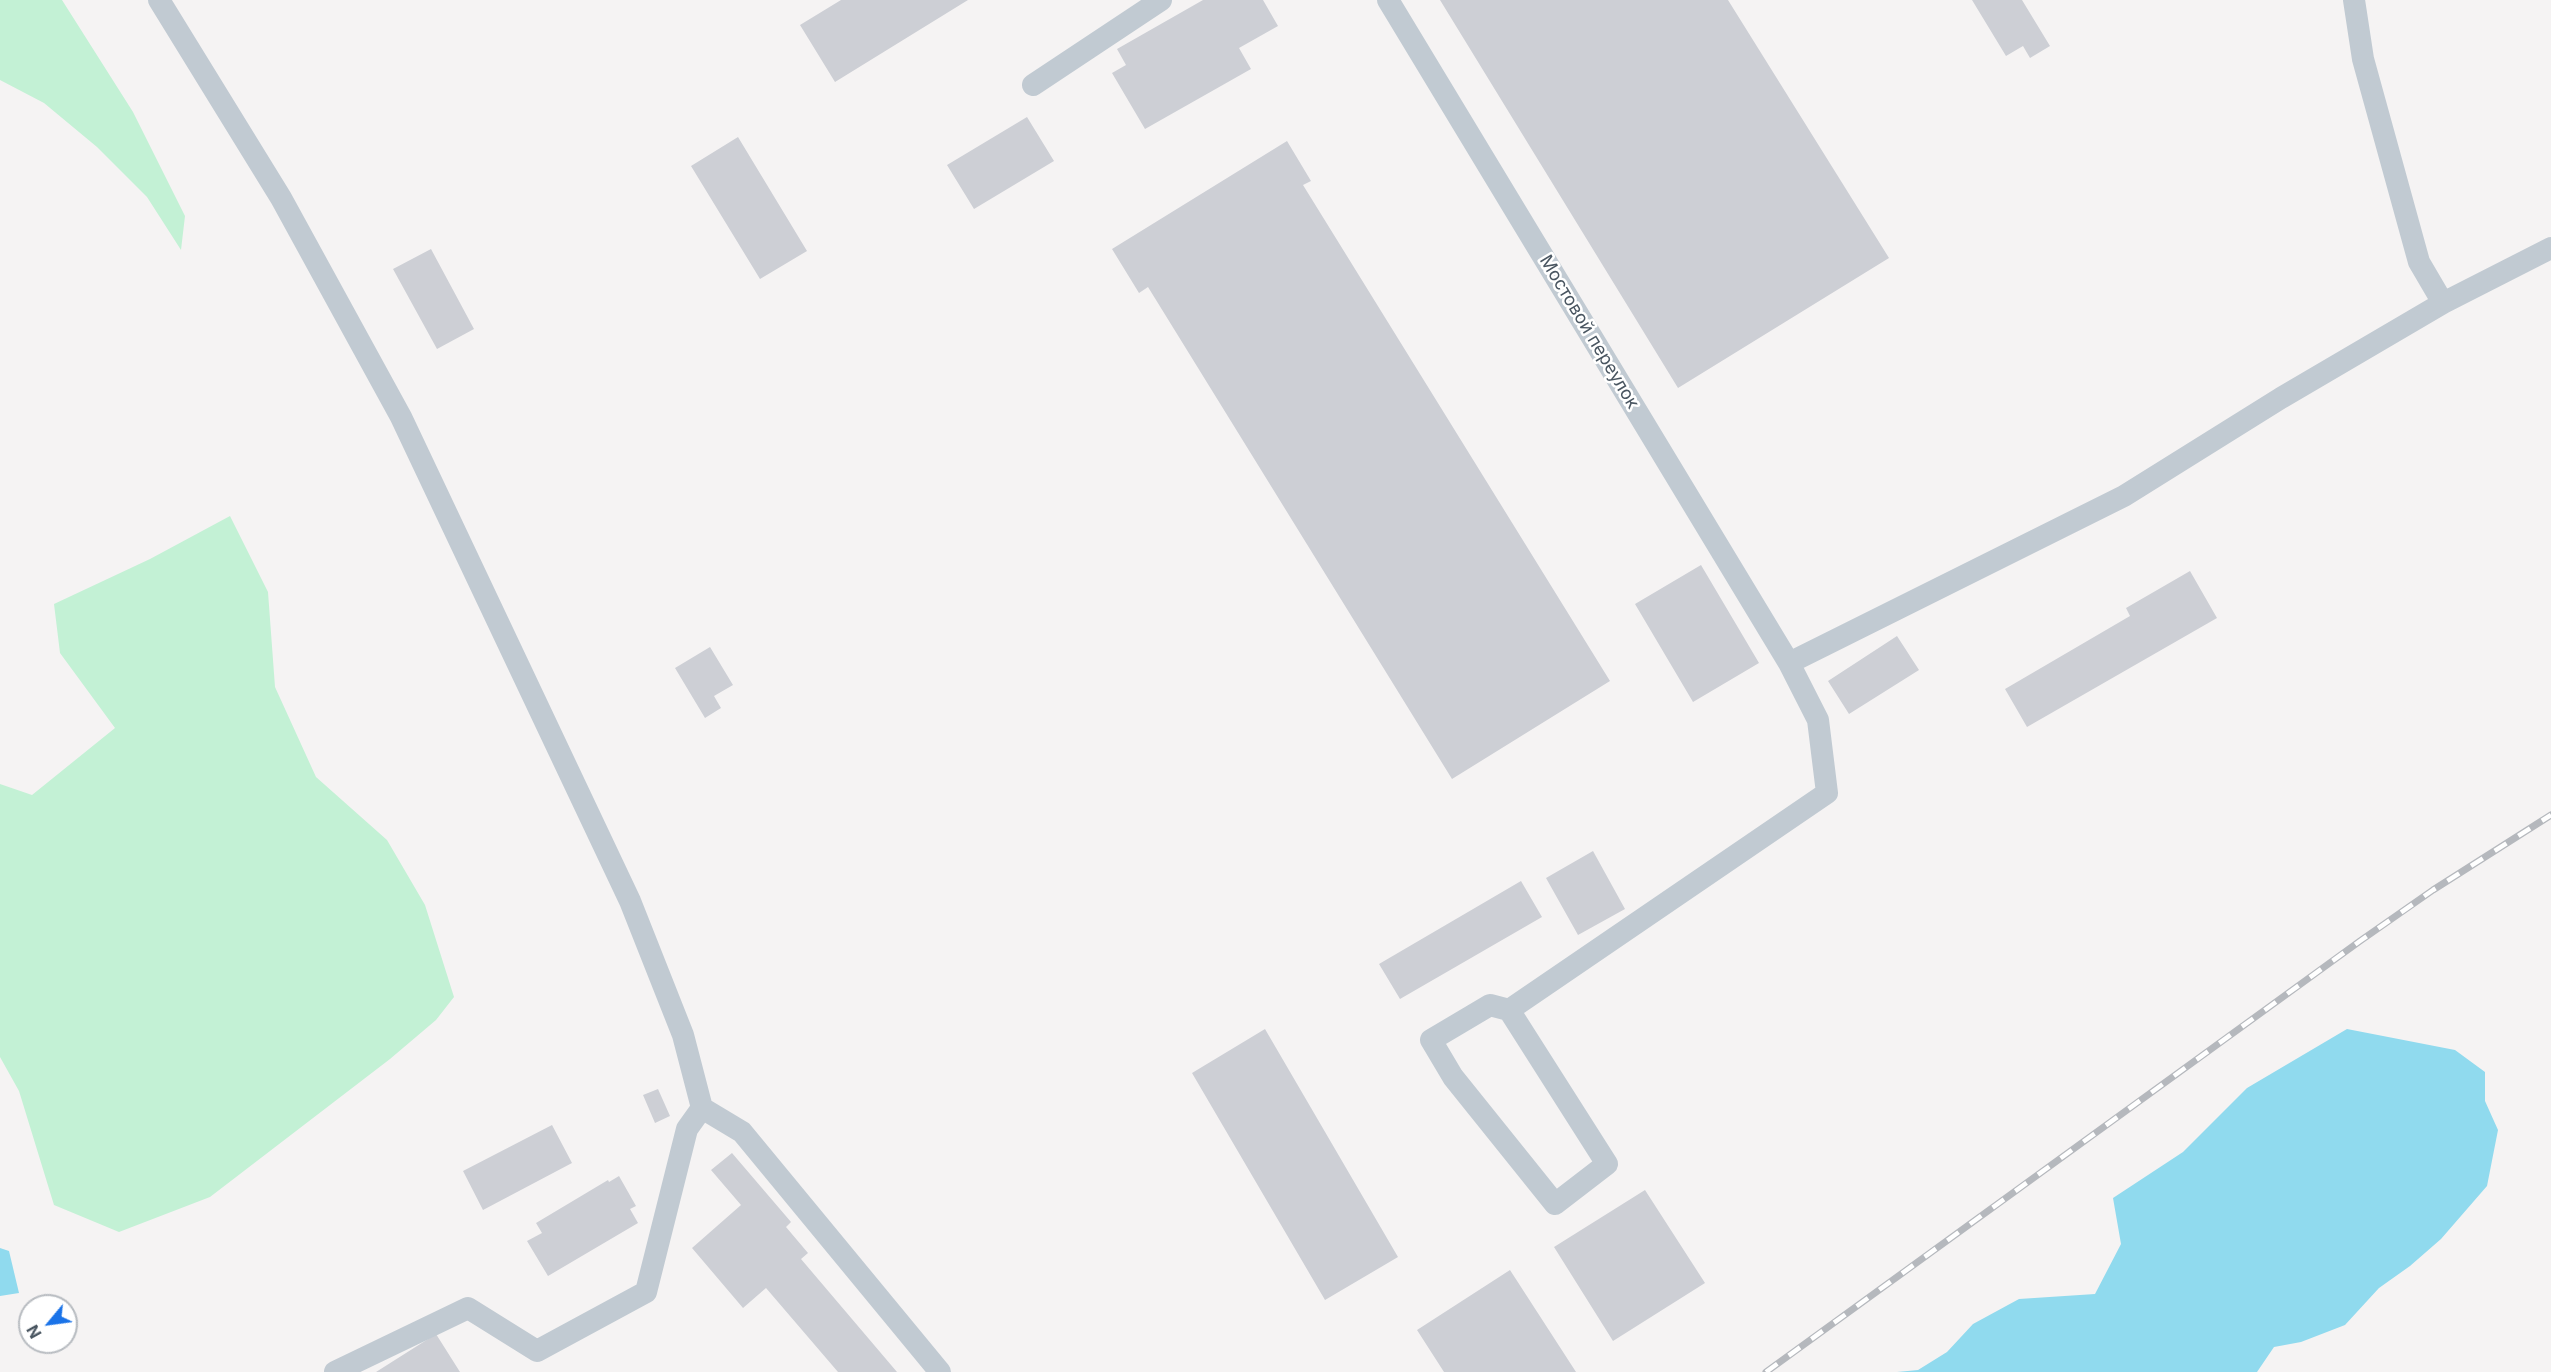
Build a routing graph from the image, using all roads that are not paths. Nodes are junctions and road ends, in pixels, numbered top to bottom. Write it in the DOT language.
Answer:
graph roads {
  1 [pos="159,0"];
  2 [pos="1161,0"];
  3 [pos="1388,0"];
  4 [pos="2354,0"];
  5 [pos="1033,85"];
  6 [pos="2551,248"];
  7 [pos="2443,303"];
  8 [pos="1789,663"];
  9 [pos="1509,1010"];
  10 [pos="702,1108"];
  11 [pos="335,1372"];
  12 [pos="940,1372"];
  1 -- 10 [label="street"];
  2 -- 5 [label="street"];
  3 -- 8 [label="street, Мостовой переулок"];
  4 -- 7 [label="street"];
  6 -- 7 [label="street"];
  7 -- 8 [label="street"];
  8 -- 9 [label="street, Мостовой переулок"];
  9 -- 9 [label="street"];
  10 -- 11 [label="street"];
  10 -- 12 [label="street"];
}
